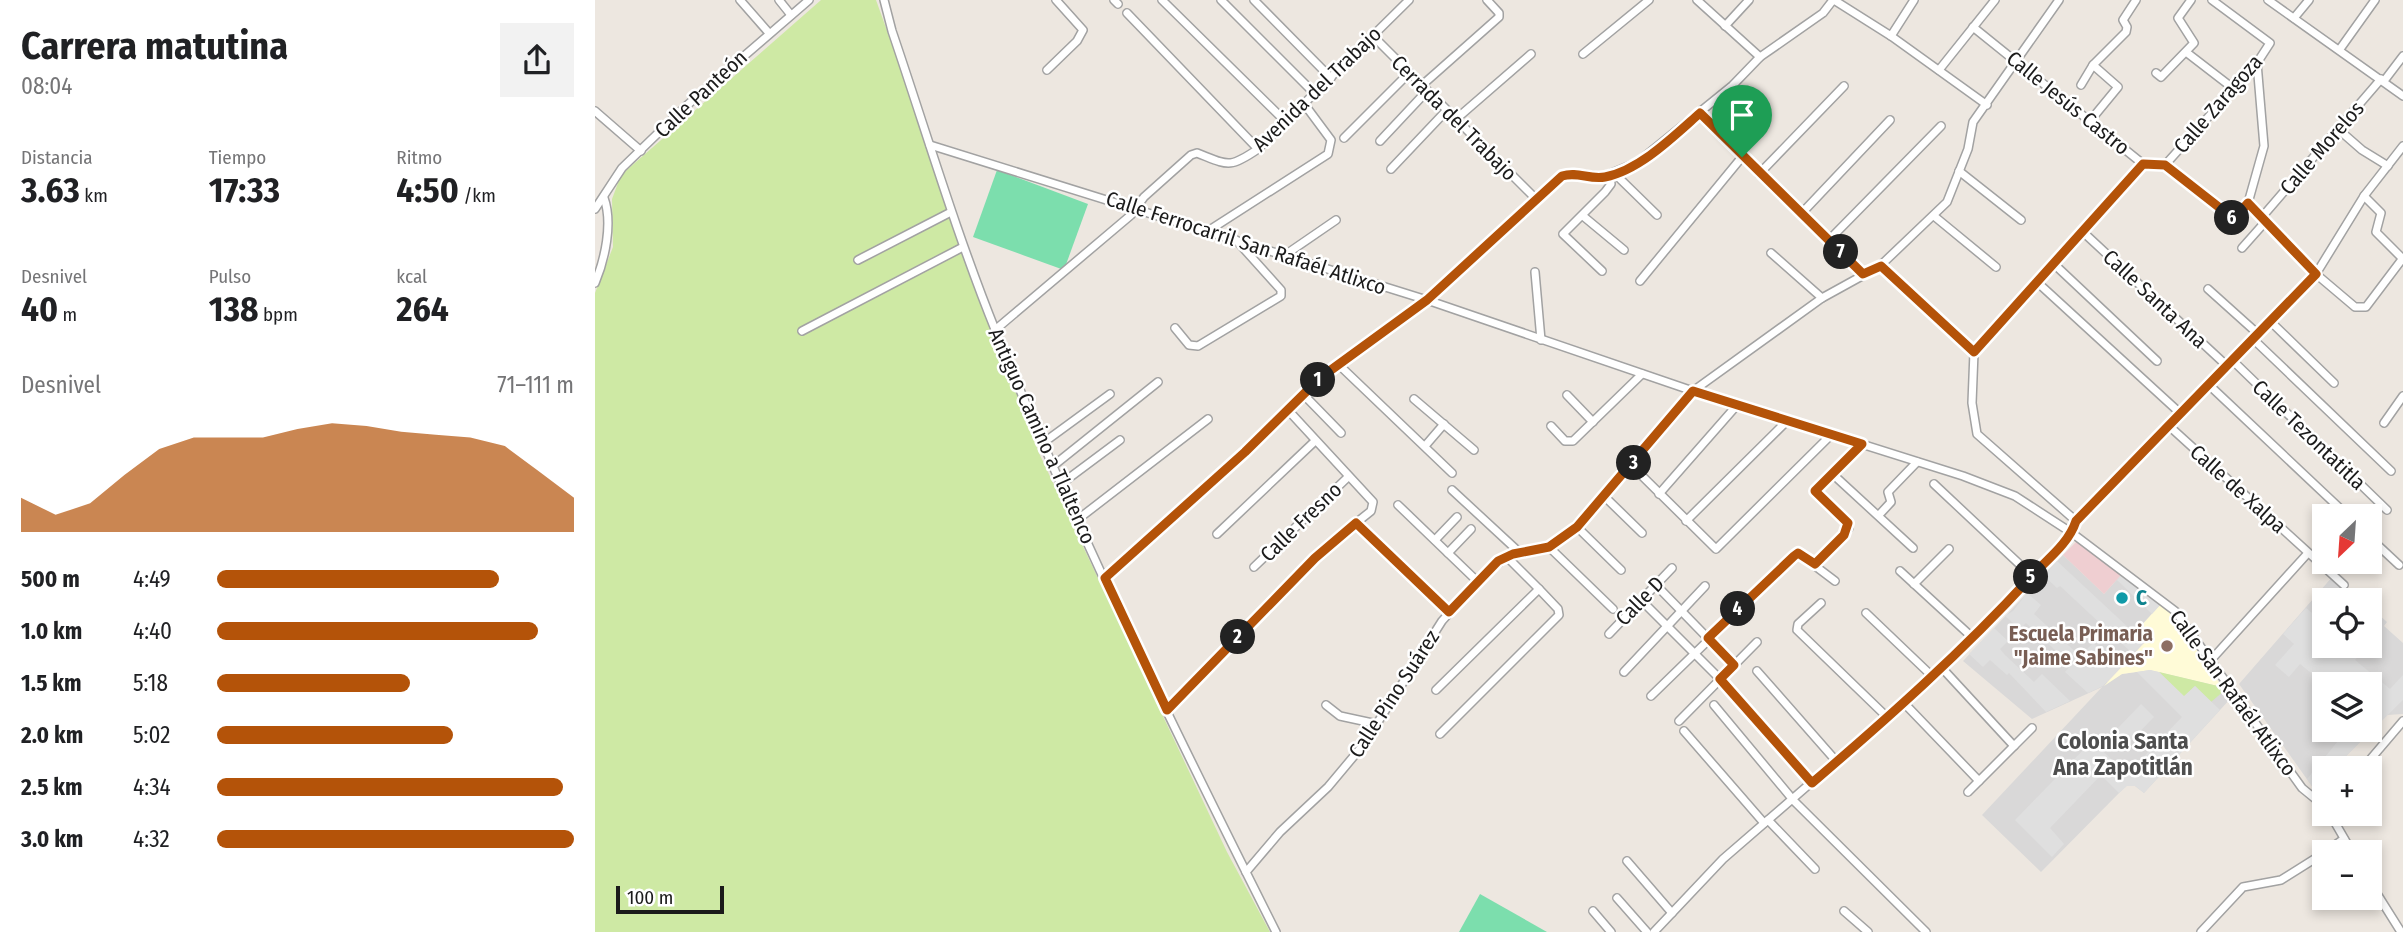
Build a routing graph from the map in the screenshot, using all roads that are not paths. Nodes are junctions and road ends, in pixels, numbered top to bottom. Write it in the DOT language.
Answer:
graph roads {
  1 [pos="740,0"];
  2 [pos="779,0"];
  3 [pos="809,0"];
  4 [pos="884,0"];
  5 [pos="1056,0"];
  6 [pos="1162,0"];
  7 [pos="1221,0"];
  8 [pos="1254,0"];
  9 [pos="1409,0"];
  10 [pos="1487,0"];
  11 [pos="1649,0"];
  12 [pos="1697,0"];
  13 [pos="1749,0"];
  14 [pos="1834,0"];
  15 [pos="1914,0"];
  16 [pos="1995,0"];
  17 [pos="2059,0"];
  18 [pos="2136,0"];
  19 [pos="2190,0"];
  20 [pos="2212,0"];
  21 [pos="2268,0"];
  22 [pos="2309,0"];
  23 [pos="2375,0"];
  24 [pos="1127,13"];
  25 [pos="791,15"];
  26 [pos="2294,18"];
  27 [pos="1725,26"];
  28 [pos="1973,27"];
  29 [pos="769,33"];
  30 [pos="1373,36"];
  31 [pos="1891,36"];
  32 [pos="2340,49"];
  33 [pos="2186,52"];
  34 [pos="1531,54"];
  35 [pos="1583,54"];
  36 [pos="2403,56"];
  37 [pos="1760,57"];
  38 [pos="2017,61"];
  39 [pos="2257,63"];
  40 [pos="2093,65"];
  41 [pos="1047,70"];
  42 [pos="1939,71"];
  43 [pos="2156,73"];
  44 [pos="1408,74"];
  45 [pos="1331,78"];
  46 [pos="2382,80"];
  47 [pos="2081,85"];
  48 [pos="1845,86"];
  49 [pos="1423,89"];
  50 [pos="2234,89"];
  51 [pos="1315,94"];
  52 [pos="2403,96"];
  53 [pos="1305,105"];
  54 [pos="1987,105"];
  55 [pos="595,111"];
  56 [pos="1446,111"];
  57 [pos="1700,113"];
  58 [pos="1455,120"];
  59 [pos="1890,120"];
  60 [pos="2090,121"];
  61 [pos="1287,123"];
  62 [pos="1941,126"];
  63 [pos="2338,129"];
  64 [pos="1344,138"];
  65 [pos="1380,141"];
  66 [pos="930,145"];
  67 [pos="2403,146"];
  68 [pos="1258,149"];
  69 [pos="641,151"];
  70 [pos="1742,157"];
  71 [pos="2143,164"];
  72 [pos="2165,165"];
  73 [pos="2388,166"];
  74 [pos="1391,169"];
  75 [pos="1959,171"];
  76 [pos="1612,174"];
  77 [pos="1759,174"];
  78 [pos="2364,196"];
  79 [pos="604,198"];
  80 [pos="1535,199"];
  81 [pos="2248,203"];
  82 [pos="1136,208"];
  83 [pos="595,209"];
  84 [pos="951,212"];
  85 [pos="1801,214"];
  86 [pos="1657,215"];
  87 [pos="1583,216"];
  88 [pos="1934,216"];
  89 [pos="2264,219"];
  90 [pos="1336,220"];
  91 [pos="2021,220"];
  92 [pos="1208,231"];
  93 [pos="2083,232"];
  94 [pos="1236,240"];
  95 [pos="1829,240"];
  96 [pos="963,247"];
  97 [pos="2242,248"];
  98 [pos="1624,250"];
  99 [pos="1771,253"];
  100 [pos="1285,255"];
  101 [pos="2403,258"];
  102 [pos="858,260"];
  103 [pos="2054,264"];
  104 [pos="1881,266"];
  105 [pos="1996,267"];
  106 [pos="1602,271"];
  107 [pos="1535,272"];
  108 [pos="1863,274"];
  109 [pos="2316,274"];
  110 [pos="1640,281"];
  111 [pos="2037,282"];
  112 [pos="595,283"];
  113 [pos="2208,289"];
  114 [pos="1822,298"];
  115 [pos="1427,300"];
  116 [pos="2270,320"];
  117 [pos="1175,328"];
  118 [pos="995,330"];
  119 [pos="802,331"];
  120 [pos="2254,335"];
  121 [pos="1541,340"];
  122 [pos="1974,352"];
  123 [pos="2157,361"];
  124 [pos="2229,362"];
  125 [pos="1339,364"];
  126 [pos="1641,374"];
  127 [pos="1158,382"];
  128 [pos="2334,383"];
  129 [pos="2208,384"];
  130 [pos="1693,391"];
  131 [pos="1110,394"];
  132 [pos="1303,394"];
  133 [pos="1567,395"];
  134 [pos="2403,396"];
  135 [pos="1414,399"];
  136 [pos="1738,404"];
  137 [pos="1287,409"];
  138 [pos="2180,413"];
  139 [pos="1208,419"];
  140 [pos="1788,420"];
  141 [pos="1593,422"];
  142 [pos="2384,423"];
  143 [pos="1444,424"];
  144 [pos="2168,425"];
  145 [pos="1551,426"];
  146 [pos="1341,432"];
  147 [pos="1832,434"];
  148 [pos="1119,440"];
  149 [pos="1314,442"];
  150 [pos="1043,443"];
  151 [pos="1862,444"];
  152 [pos="1425,446"];
  153 [pos="1474,450"];
  154 [pos="1917,462"];
  155 [pos="1053,466"];
  156 [pos="1632,466"];
  157 [pos="2391,471"];
  158 [pos="1452,473"];
  159 [pos="1347,478"];
  160 [pos="1838,479"];
  161 [pos="1061,484"];
  162 [pos="1934,484"];
  163 [pos="1452,490"];
  164 [pos="1659,494"];
  165 [pos="1604,496"];
  166 [pos="2335,504"];
  167 [pos="1398,505"];
  168 [pos="2387,510"];
  169 [pos="1879,515"];
  170 [pos="1457,517"];
  171 [pos="1077,520"];
  172 [pos="1686,520"];
  173 [pos="2076,521"];
  174 [pos="1356,523"];
  175 [pos="1577,527"];
  176 [pos="1471,529"];
  177 [pos="1642,533"];
  178 [pos="2072,533"];
  179 [pos="1217,534"];
  180 [pos="1435,540"];
  181 [pos="1549,547"];
  182 [pos="1913,548"];
  183 [pos="1949,549"];
  184 [pos="2382,549"];
  185 [pos="1519,552"];
  186 [pos="1448,553"];
  187 [pos="2308,553"];
  188 [pos="1507,557"];
  189 [pos="1815,564"];
  190 [pos="2399,565"];
  191 [pos="1254,567"];
  192 [pos="1672,568"];
  193 [pos="1621,570"];
  194 [pos="1900,571"];
  195 [pos="2032,576"];
  196 [pos="1105,578"];
  197 [pos="1477,581"];
  198 [pos="1835,581"];
  199 [pos="1915,584"];
  200 [pos="1656,585"];
  201 [pos="2343,585"];
  202 [pos="1705,586"];
  203 [pos="1539,589"];
  204 [pos="1641,600"];
  205 [pos="1821,603"];
  206 [pos="1613,609"];
  207 [pos="1683,611"];
  208 [pos="1449,612"];
  209 [pos="1865,613"];
  210 [pos="1670,627"];
  211 [pos="1609,634"];
  212 [pos="1708,638"];
  213 [pos="1973,638"];
  214 [pos="1757,642"];
  215 [pos="1694,653"];
  216 [pos="2211,660"];
  217 [pos="1734,665"];
  218 [pos="1942,668"];
  219 [pos="1757,671"];
  220 [pos="1624,672"];
  221 [pos="1933,677"];
  222 [pos="1720,679"];
  223 [pos="1436,690"];
  224 [pos="1651,696"];
  225 [pos="1904,703"];
  226 [pos="1326,705"];
  227 [pos="1714,705"];
  228 [pos="1167,710"];
  229 [pos="1888,718"];
  230 [pos="1679,721"];
  231 [pos="2403,721"];
  232 [pos="1377,724"];
  233 [pos="2032,729"];
  234 [pos="1684,731"];
  235 [pos="1440,734"];
  236 [pos="2014,746"];
  237 [pos="2373,756"];
  238 [pos="1837,762"];
  239 [pos="1979,781"];
  240 [pos="1812,783"];
  241 [pos="1968,792"];
  242 [pos="2312,796"];
  243 [pos="1794,801"];
  244 [pos="1766,822"];
  245 [pos="2337,826"];
  246 [pos="2344,839"];
  247 [pos="1627,860"];
  248 [pos="2312,861"];
  249 [pos="1815,869"];
  250 [pos="1246,872"];
  251 [pos="1617,898"];
  252 [pos="2382,902"];
  253 [pos="1593,911"];
  254 [pos="1844,911"];
  255 [pos="1672,913"];
  256 [pos="1661,925"];
  257 [pos="1276,932"];
  258 [pos="1611,932"];
  259 [pos="1647,932"];
  260 [pos="1654,932"];
  261 [pos="1667,932"];
  262 [pos="1868,932"];
  263 [pos="1926,932"];
  264 [pos="2201,932"];
  265 [pos="2401,932"];
  1 -- 29 [label="street"];
  2 -- 25 [label="street"];
  3 -- 25 [label="street, Calle Panteón"];
  4 -- 66 [label="street, Antiguo Camino a Tlaltenco"];
  5 -- 41 [label="street"];
  6 -- 61 [label="street"];
  7 -- 51 [label="street"];
  8 -- 45 [label="street"];
  9 -- 30 [label="street, Avenida del Trabajo"];
  10 -- 49 [label="street"];
  11 -- 35 [label="street"];
  12 -- 27 [label="street"];
  13 -- 27 [label="street"];
  14 -- 31 [label="street"];
  14 -- 37 [label="street"];
  15 -- 31 [label="street"];
  16 -- 28 [label="street"];
  17 -- 38 [label="street, Calle Pino Suárez"];
  18 -- 40 [label="street"];
  19 -- 33 [label="street"];
  20 -- 39 [label="street, Calle Zaragoza"];
  21 -- 26 [label="street"];
  22 -- 26 [label="street"];
  23 -- 32 [label="street"];
  24 -- 68 [label="street"];
  25 -- 29 [label="street, Calle Panteón"];
  26 -- 32 [label="street"];
  27 -- 37 [label="street"];
  28 -- 38 [label="street, Calle Jesús Castro"];
  28 -- 42 [label="street"];
  29 -- 69 [label="street, Calle Panteón"];
  30 -- 44 [label="street, Cerrada del Trabajo"];
  30 -- 45 [label="street, Avenida del Trabajo"];
  31 -- 42 [label="street"];
  32 -- 46 [label="street"];
  33 -- 43 [label="street"];
  33 -- 50 [label="street"];
  34 -- 58 [label="street"];
  36 -- 46 [label="street, Calle Morelos"];
  37 -- 57 [label="street"];
  38 -- 54 [label="street, Calle Pino Suárez"];
  38 -- 60 [label="street, Calle Jesús Castro"];
  39 -- 50 [label="street, Calle Zaragoza"];
  39 -- 81 [label="street"];
  40 -- 47 [label="street"];
  40 -- 60 [label="street"];
  42 -- 54 [label="street"];
  44 -- 49 [label="street, Cerrada del Trabajo"];
  44 -- 64 [label="street"];
  45 -- 51 [label="street, Avenida del Trabajo"];
  46 -- 52 [label="street"];
  46 -- 63 [label="street, Calle Morelos"];
  48 -- 77 [label="street"];
  49 -- 56 [label="street, Cerrada del Trabajo"];
  49 -- 65 [label="street"];
  50 -- 72 [label="street, Calle Zaragoza"];
  51 -- 53 [label="street, Avenida del Trabajo"];
  53 -- 61 [label="street, Avenida del Trabajo"];
  53 -- 92 [label="street"];
  54 -- 75 [label="street, Calle Pino Suárez"];
  55 -- 69 [label="street"];
  56 -- 58 [label="street, Cerrada del Trabajo"];
  56 -- 74 [label="street"];
  57 -- 70 [label="street"];
  57 -- 76 [label="street"];
  58 -- 80 [label="street, Cerrada del Trabajo"];
  59 -- 85 [label="street"];
  60 -- 71 [label="street, Calle Jesús Castro"];
  61 -- 68 [label="street, Avenida del Trabajo"];
  62 -- 95 [label="street"];
  63 -- 73 [label="street"];
  63 -- 89 [label="street, Calle Morelos"];
  66 -- 82 [label="street, Calle Ferrocarril San Rafaél Atlixco"];
  66 -- 84 [label="street, Antiguo Camino a Tlaltenco"];
  67 -- 73 [label="street"];
  68 -- 82 [label="street, Avenida del Trabajo"];
  69 -- 79 [label="street, Calle Panteón"];
  70 -- 77 [label="street"];
  70 -- 110 [label="street"];
  71 -- 72 [label="street, Calle Jesús Castro"];
  71 -- 93 [label="street"];
  72 -- 81 [label="street"];
  73 -- 78 [label="street"];
  75 -- 88 [label="street, Calle Pino Suárez"];
  75 -- 91 [label="street"];
  76 -- 80 [label="street"];
  76 -- 86 [label="street"];
  76 -- 87 [label="street"];
  77 -- 85 [label="street"];
  78 -- 101 [label="street"];
  78 -- 109 [label="street"];
  79 -- 83 [label="street, Calle Panteón"];
  79 -- 112 [label="street"];
  80 -- 115 [label="street"];
  81 -- 89 [label="street"];
  82 -- 92 [label="street, Calle Ferrocarril San Rafaél Atlixco"];
  82 -- 118 [label="street, Avenida del Trabajo"];
  84 -- 96 [label="street, Antiguo Camino a Tlaltenco"];
  84 -- 102 [label="street"];
  85 -- 95 [label="street"];
  87 -- 98 [label="street"];
  87 -- 106 [label="street"];
  88 -- 104 [label="street, Calle Pino Suárez"];
  88 -- 105 [label="street"];
  89 -- 97 [label="street, Calle Morelos"];
  89 -- 109 [label="street"];
  90 -- 100 [label="street"];
  92 -- 94 [label="street, Calle Ferrocarril San Rafaél Atlixco"];
  93 -- 103 [label="street"];
  93 -- 124 [label="street, Calle Santa Ana"];
  94 -- 100 [label="street, Calle Ferrocarril San Rafaél Atlixco"];
  94 -- 117 [label="street"];
  95 -- 108 [label="street"];
  96 -- 118 [label="street, Antiguo Camino a Tlaltenco"];
  96 -- 119 [label="street"];
  99 -- 114 [label="street"];
  100 -- 115 [label="street, Calle Ferrocarril San Rafaél Atlixco"];
  101 -- 109 [label="street"];
  103 -- 111 [label="street"];
  103 -- 123 [label="street"];
  104 -- 108 [label="street, Calle Pino Suárez"];
  104 -- 122 [label="street"];
  107 -- 121 [label="street"];
  108 -- 114 [label="street, Calle Pino Suárez"];
  109 -- 116 [label="street"];
  111 -- 122 [label="street"];
  111 -- 138 [label="street"];
  113 -- 120 [label="street"];
  114 -- 130 [label="street, Calle Pino Suárez"];
  115 -- 121 [label="street, Calle Ferrocarril San Rafaél Atlixco"];
  115 -- 125 [label="street"];
  116 -- 120 [label="street"];
  116 -- 128 [label="street"];
  118 -- 150 [label="street, Antiguo Camino a Tlaltenco"];
  120 -- 124 [label="street"];
  120 -- 157 [label="street"];
  121 -- 126 [label="street, Calle Ferrocarril San Rafaél Atlixco"];
  122 -- 173 [label="street"];
  124 -- 129 [label="street"];
  124 -- 168 [label="street, Calle Tezontatitla"];
  125 -- 132 [label="street"];
  125 -- 152 [label="street"];
  126 -- 130 [label="street, Calle Ferrocarril San Rafaél Atlixco"];
  126 -- 141 [label="street"];
  127 -- 155 [label="street"];
  129 -- 138 [label="street"];
  129 -- 166 [label="street"];
  130 -- 136 [label="street, Calle Ferrocarril San Rafaél Atlixco"];
  130 -- 156 [label="street, Calle Pino Suárez"];
  131 -- 150 [label="street"];
  132 -- 137 [label="street"];
  132 -- 146 [label="street"];
  133 -- 141 [label="street"];
  134 -- 142 [label="street"];
  135 -- 143 [label="street"];
  136 -- 140 [label="street, Calle Ferrocarril San Rafaél Atlixco"];
  136 -- 164 [label="street"];
  137 -- 149 [label="street"];
  137 -- 196 [label="street"];
  138 -- 144 [label="street"];
  139 -- 171 [label="street"];
  140 -- 147 [label="street, Calle Ferrocarril San Rafaél Atlixco"];
  140 -- 172 [label="street"];
  141 -- 145 [label="street"];
  143 -- 152 [label="street"];
  143 -- 153 [label="street"];
  144 -- 173 [label="street"];
  144 -- 187 [label="street, Calle de Xalpa"];
  147 -- 151 [label="street, Calle Ferrocarril San Rafaél Atlixco"];
  147 -- 172 [label="street"];
  148 -- 161 [label="street"];
  149 -- 159 [label="street"];
  149 -- 179 [label="street"];
  150 -- 155 [label="street, Antiguo Camino a Tlaltenco"];
  151 -- 154 [label="street, Calle Ferrocarril San Rafaél Atlixco"];
  151 -- 189 [label="street"];
  152 -- 158 [label="street"];
  154 -- 169 [label="street"];
  154 -- 178 [label="street, Calle Ferrocarril San Rafaél Atlixco"];
  155 -- 161 [label="street, Antiguo Camino a Tlaltenco"];
  156 -- 164 [label="street"];
  156 -- 165 [label="street, Calle Pino Suárez"];
  159 -- 174 [label="street"];
  159 -- 191 [label="street, Calle Fresno"];
  160 -- 169 [label="street"];
  161 -- 171 [label="street, Antiguo Camino a Tlaltenco"];
  162 -- 195 [label="street"];
  163 -- 185 [label="street"];
  164 -- 172 [label="street"];
  165 -- 175 [label="street, Calle Pino Suárez"];
  165 -- 177 [label="street"];
  167 -- 180 [label="street"];
  169 -- 182 [label="street"];
  170 -- 180 [label="street"];
  171 -- 196 [label="street, Antiguo Camino a Tlaltenco"];
  173 -- 178 [label="street"];
  174 -- 208 [label="street"];
  174 -- 228 [label="street"];
  175 -- 181 [label="street, Calle Pino Suárez"];
  175 -- 193 [label="street"];
  176 -- 186 [label="street"];
  178 -- 195 [label="street"];
  178 -- 216 [label="street, Calle San Rafaél Atlixco"];
  180 -- 186 [label="street"];
  181 -- 185 [label="street, Calle Pino Suárez"];
  181 -- 206 [label="street"];
  183 -- 199 [label="street"];
  184 -- 190 [label="street"];
  185 -- 188 [label="street, Calle Pino Suárez"];
  186 -- 197 [label="street"];
  187 -- 201 [label="street, Calle de Xalpa"];
  187 -- 216 [label="street"];
  188 -- 197 [label="street, Calle Pino Suárez"];
  188 -- 203 [label="street"];
  189 -- 198 [label="street"];
  189 -- 212 [label="street"];
  192 -- 200 [label="street, Calle D"];
  194 -- 199 [label="street"];
  195 -- 213 [label="street"];
  196 -- 228 [label="street, Antiguo Camino a Tlaltenco"];
  197 -- 208 [label="street, Calle Pino Suárez"];
  199 -- 213 [label="street"];
  200 -- 204 [label="street, Calle D"];
  200 -- 207 [label="street"];
  202 -- 207 [label="street"];
  203 -- 223 [label="street"];
  203 -- 235 [label="street"];
  204 -- 210 [label="street"];
  204 -- 211 [label="street, Calle D"];
  205 -- 229 [label="street"];
  207 -- 210 [label="street"];
  207 -- 212 [label="street"];
  208 -- 232 [label="street, Calle Pino Suárez"];
  209 -- 221 [label="street"];
  210 -- 215 [label="street"];
  210 -- 220 [label="street"];
  212 -- 215 [label="street"];
  212 -- 217 [label="street"];
  213 -- 218 [label="street"];
  214 -- 217 [label="street"];
  215 -- 222 [label="street"];
  215 -- 224 [label="street"];
  216 -- 242 [label="street, Calle San Rafaél Atlixco"];
  217 -- 222 [label="street"];
  218 -- 221 [label="street"];
  218 -- 236 [label="street"];
  219 -- 238 [label="street"];
  221 -- 225 [label="street"];
  222 -- 230 [label="street"];
  222 -- 240 [label="street"];
  225 -- 229 [label="street"];
  225 -- 239 [label="street"];
  226 -- 232 [label="street"];
  227 -- 243 [label="street"];
  228 -- 250 [label="street, Antiguo Camino a Tlaltenco"];
  229 -- 238 [label="street"];
  231 -- 237 [label="street"];
  232 -- 250 [label="street, Calle Pino Suárez"];
  233 -- 236 [label="street"];
  234 -- 244 [label="street"];
  236 -- 239 [label="street"];
  238 -- 240 [label="street"];
  239 -- 241 [label="street"];
  240 -- 243 [label="street"];
  243 -- 244 [label="street"];
  243 -- 263 [label="street"];
  244 -- 249 [label="street"];
  244 -- 255 [label="street"];
  245 -- 246 [label="street"];
  247 -- 255 [label="street"];
  248 -- 264 [label="street"];
  250 -- 257 [label="street, Antiguo Camino a Tlaltenco"];
  251 -- 259 [label="street"];
  252 -- 265 [label="street"];
  253 -- 258 [label="street"];
  254 -- 262 [label="street"];
  255 -- 256 [label="street"];
  256 -- 260 [label="street"];
  256 -- 261 [label="street"];
}
